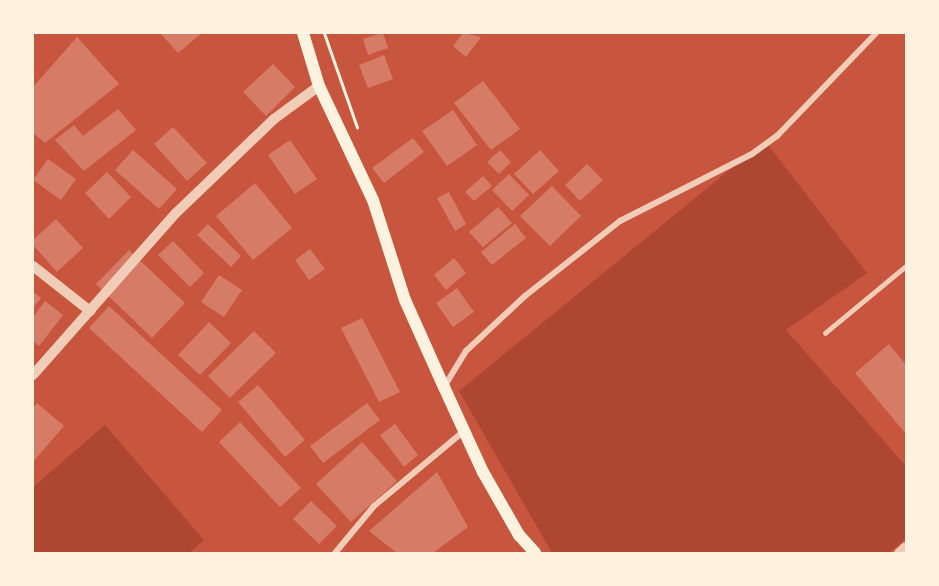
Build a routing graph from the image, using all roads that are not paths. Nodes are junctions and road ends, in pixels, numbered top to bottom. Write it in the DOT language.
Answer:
graph roads {
  1 [pos="303,33"];
  2 [pos="876,33"];
  3 [pos="319,86"];
  4 [pos="33,266"];
  5 [pos="906,266"];
  6 [pos="90,311"];
  7 [pos="825,333"];
  8 [pos="33,375"];
  9 [pos="444,387"];
  10 [pos="464,430"];
  11 [pos="906,547"];
  12 [pos="335,553"];
  13 [pos="535,553"];
  14 [pos="899,553"];
  1 -- 3 [label="main road"];
  2 -- 9 [label="street"];
  3 -- 6 [label="street"];
  3 -- 9 [label="main road"];
  4 -- 6 [label="street"];
  5 -- 7 [label="lane"];
  6 -- 8 [label="street"];
  9 -- 10 [label="main road"];
  10 -- 12 [label="street"];
  10 -- 13 [label="main road"];
  11 -- 14 [label="street"];
}
